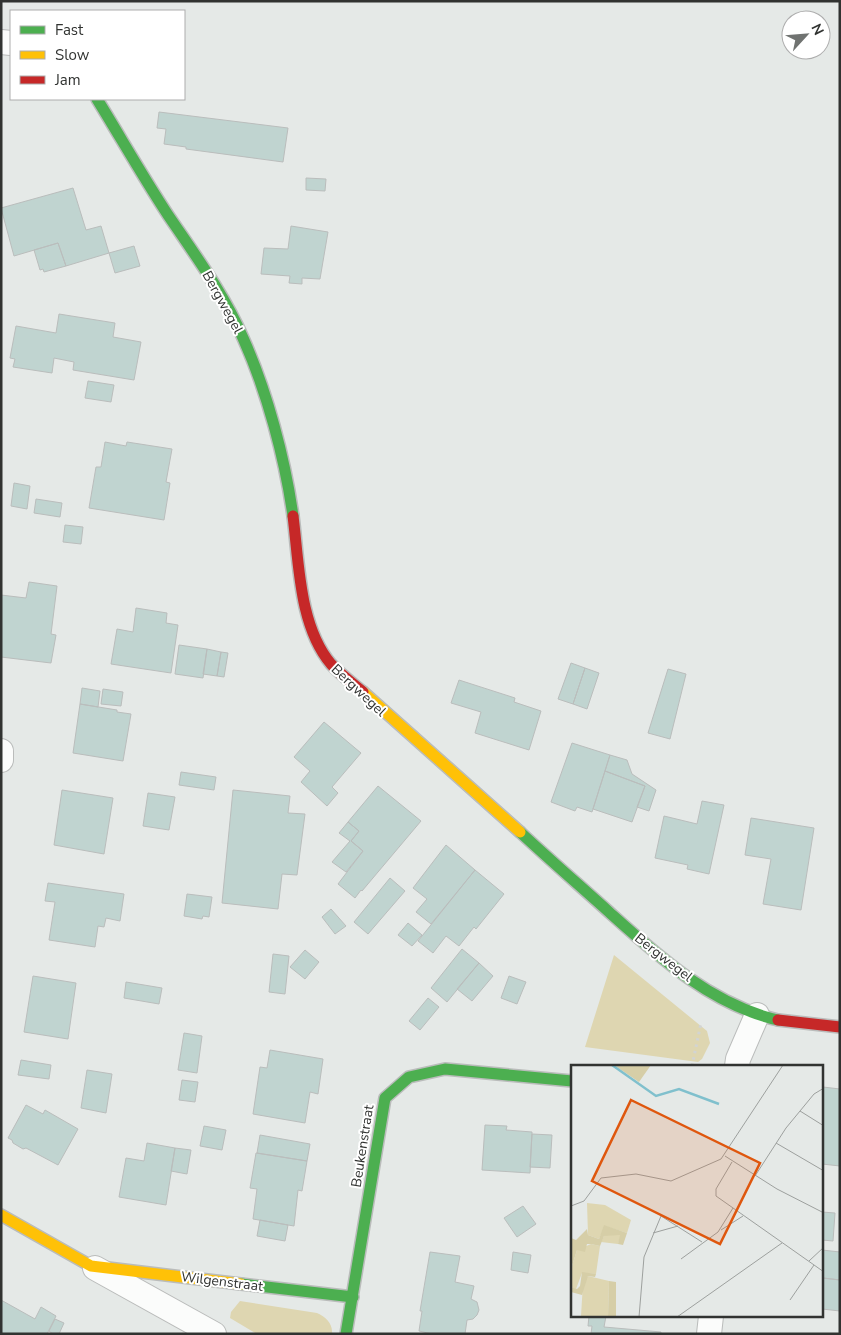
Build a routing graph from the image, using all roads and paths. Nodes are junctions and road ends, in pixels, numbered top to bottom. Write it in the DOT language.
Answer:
graph roads {
  1 [pos="98,100"];
  2 [pos="1,751"];
  3 [pos="1,760"];
  4 [pos="715,996"];
  5 [pos="757,1014"];
  6 [pos="840,1027"];
  7 [pos="692,1065"];
  8 [pos="737,1065"];
  9 [pos="571,1081"];
  10 [pos="1,1214"];
  11 [pos="91,1266"];
  12 [pos="353,1297"];
  13 [pos="711,1318"];
  14 [pos="214,1334"];
  15 [pos="346,1334"];
  16 [pos="709,1334"];
  1 -- 4 [label="street, Bergwegel"];
  2 -- 3 [label="street"];
  4 -- 5 [label="street, Bergwegel"];
  4 -- 7 [label="path"];
  5 -- 6 [label="street, Bergwegel"];
  5 -- 8 [label="street"];
  9 -- 12 [label="street, Beukenstraat"];
  10 -- 11 [label="street, Wilgenstraat"];
  11 -- 12 [label="street, Wilgenstraat"];
  11 -- 14 [label="street, Wilgenstraat"];
  12 -- 15 [label="street, Beukenstraat"];
  13 -- 16 [label="street"];
}
